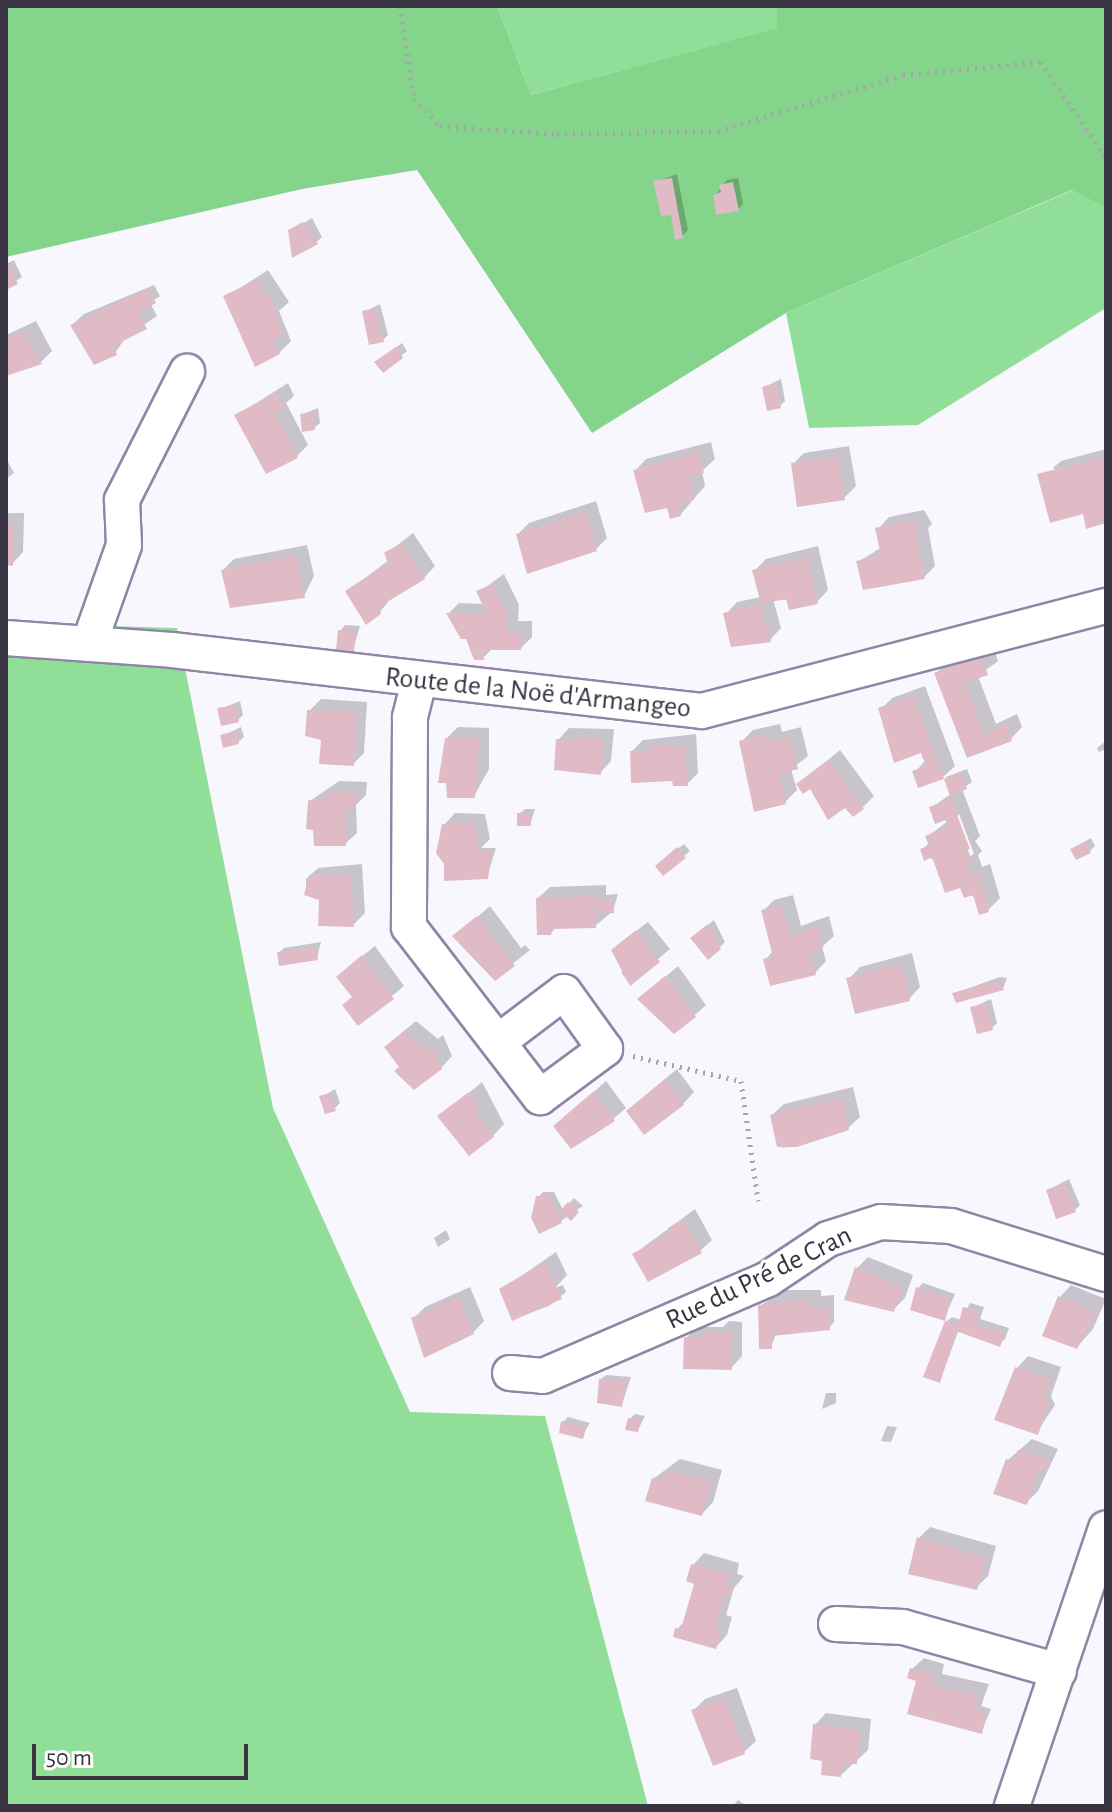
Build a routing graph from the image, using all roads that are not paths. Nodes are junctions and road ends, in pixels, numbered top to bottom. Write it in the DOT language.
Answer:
graph roads {
  1 [pos="187,372"];
  2 [pos="1106,606"];
  3 [pos="6,638"];
  4 [pos="89,644"];
  5 [pos="419,681"];
  6 [pos="498,1042"];
  7 [pos="1106,1274"];
  8 [pos="510,1373"];
  9 [pos="1106,1528"];
  10 [pos="836,1624"];
  11 [pos="1059,1671"];
  12 [pos="1012,1806"];
  1 -- 4 [label="street"];
  2 -- 5 [label="street, Route de la Noë d'Armangeo"];
  3 -- 4 [label="street, Route de la Noë d'Armangeo"];
  4 -- 5 [label="street, Route de la Noë d'Armangeo"];
  5 -- 6 [label="street"];
  6 -- 6 [label="street"];
  7 -- 8 [label="street, Rue du Pré de Cran"];
  9 -- 11 [label="street"];
  10 -- 11 [label="street"];
  11 -- 12 [label="street"];
}
